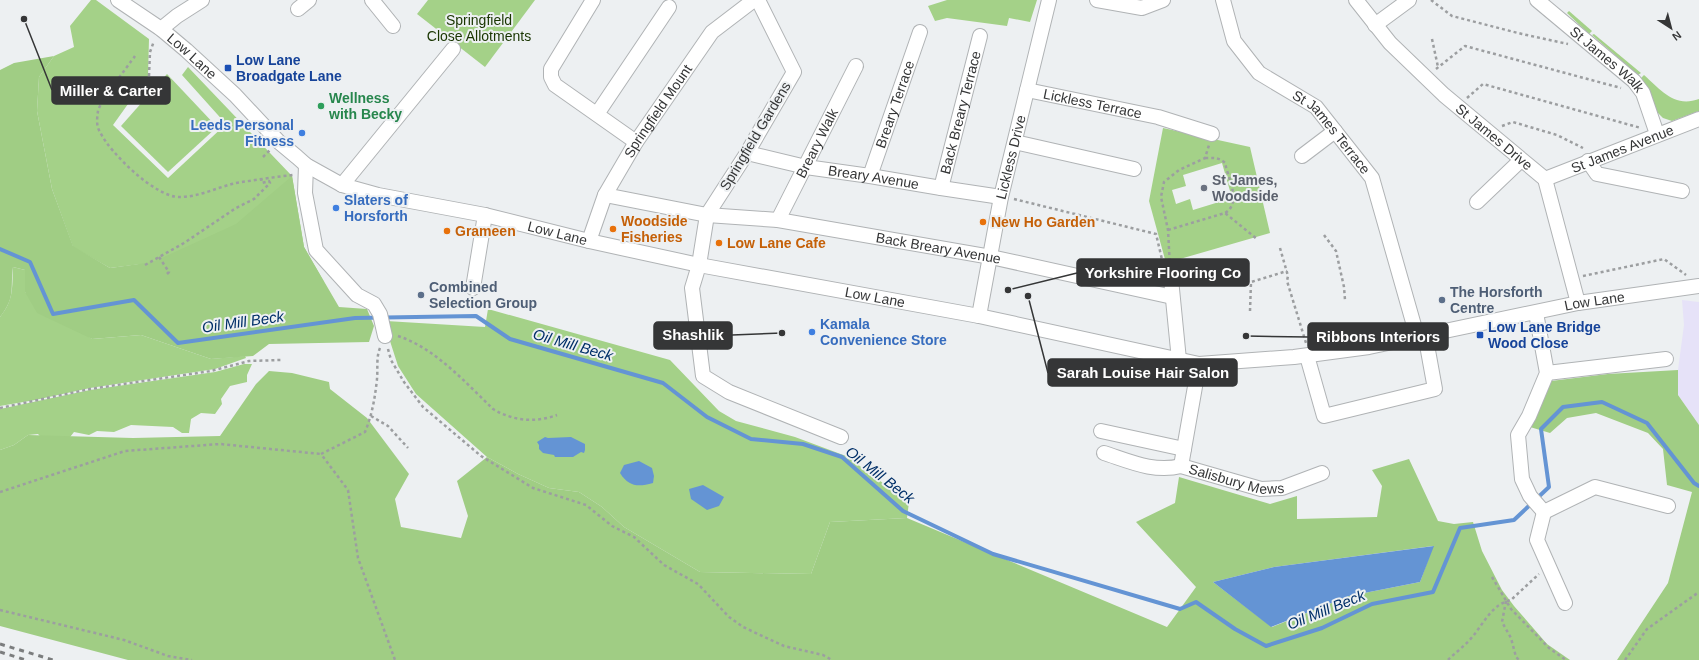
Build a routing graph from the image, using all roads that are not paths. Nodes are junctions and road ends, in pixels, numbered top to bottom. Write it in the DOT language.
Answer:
graph roads {
  1 [pos="118,0"];
  2 [pos="202,0"];
  3 [pos="309,0"];
  4 [pos="372,0"];
  5 [pos="593,0"];
  6 [pos="754,0"];
  7 [pos="1049,0"];
  8 [pos="1097,0"];
  9 [pos="1163,0"];
  10 [pos="1223,0"];
  11 [pos="1356,0"];
  12 [pos="1409,0"];
  13 [pos="1537,0"];
  14 [pos="761,5"];
  15 [pos="668,7"];
  16 [pos="298,9"];
  17 [pos="1375,25"];
  18 [pos="393,26"];
  19 [pos="161,29"];
  20 [pos="920,32"];
  21 [pos="980,36"];
  22 [pos="453,49"];
  23 [pos="856,66"];
  24 [pos="1027,90"];
  25 [pos="597,114"];
  26 [pos="1699,119"];
  27 [pos="1335,131"];
  28 [pos="1212,134"];
  29 [pos="1657,134"];
  30 [pos="636,142"];
  31 [pos="1016,142"];
  32 [pos="747,153"];
  33 [pos="1302,156"];
  34 [pos="1594,159"];
  35 [pos="1521,160"];
  36 [pos="806,167"];
  37 [pos="1134,169"];
  38 [pos="301,170"];
  39 [pos="870,176"];
  40 [pos="1545,179"];
  41 [pos="342,185"];
  42 [pos="941,188"];
  43 [pos="1682,191"];
  44 [pos="605,195"];
  45 [pos="1001,197"];
  46 [pos="1478,202"];
  47 [pos="485,214"];
  48 [pos="706,214"];
  49 [pos="778,220"];
  50 [pos="589,241"];
  51 [pos="991,257"];
  52 [pos="698,264"];
  53 [pos="1171,279"];
  54 [pos="1693,287"];
  55 [pos="473,288"];
  56 [pos="1168,296"];
  57 [pos="1578,303"];
  58 [pos="1536,313"];
  59 [pos="978,316"];
  60 [pos="385,332"];
  61 [pos="1421,335"];
  62 [pos="1308,356"];
  63 [pos="1666,359"];
  64 [pos="1179,360"];
  65 [pos="1199,364"];
  66 [pos="1547,373"];
  67 [pos="1101,431"];
  68 [pos="841,437"];
  69 [pos="1184,449"];
  70 [pos="1104,453"];
  71 [pos="1181,466"];
  72 [pos="1322,473"];
  73 [pos="1668,506"];
  74 [pos="1544,512"];
  75 [pos="1565,603"];
  1 -- 19 [label="street, Low Lane"];
  2 -- 19 [label="street"];
  3 -- 16 [label="street"];
  4 -- 18 [label="street"];
  5 -- 25 [label="street"];
  6 -- 30 [label="street, Springfield Mount"];
  7 -- 24 [label="street, Lickless Drive"];
  8 -- 9 [label="street"];
  10 -- 27 [label="street, St James Terrace"];
  11 -- 17 [label="street, St James Drive"];
  12 -- 17 [label="street"];
  13 -- 29 [label="street, St James Walk"];
  14 -- 32 [label="street, Springfield Gardens"];
  15 -- 25 [label="street"];
  17 -- 35 [label="street, St James Drive"];
  19 -- 38 [label="street, Low Lane"];
  20 -- 39 [label="street, Breary Terrace"];
  21 -- 42 [label="street, Back Breary Terrace"];
  22 -- 41 [label="street"];
  23 -- 36 [label="street, Breary Walk"];
  24 -- 28 [label="street, Lickless Terrace"];
  24 -- 31 [label="street, Lickless Drive"];
  25 -- 30 [label="street"];
  26 -- 29 [label="street, St James Avenue"];
  27 -- 33 [label="street"];
  27 -- 61 [label="street, St James Terrace"];
  29 -- 34 [label="street, St James Avenue"];
  30 -- 44 [label="street, Springfield Mount"];
  31 -- 37 [label="street"];
  31 -- 45 [label="street, Lickless Drive"];
  32 -- 36 [label="street, Breary Avenue"];
  32 -- 48 [label="street, Springfield Gardens"];
  34 -- 40 [label="street, St James Avenue"];
  34 -- 43 [label="street"];
  35 -- 40 [label="street, St James Drive"];
  35 -- 46 [label="street"];
  36 -- 39 [label="street, Breary Avenue"];
  36 -- 49 [label="street, Breary Walk"];
  38 -- 41 [label="street, Low Lane"];
  38 -- 60 [label="street"];
  39 -- 42 [label="street, Breary Avenue"];
  40 -- 57 [label="street, St James Drive"];
  41 -- 47 [label="street, Low Lane"];
  42 -- 45 [label="street, Breary Avenue"];
  44 -- 48 [label="street, Back Breary Avenue"];
  44 -- 50 [label="street, Springfield Mount"];
  45 -- 51 [label="street, Lickless Drive"];
  47 -- 50 [label="street, Low Lane"];
  47 -- 55 [label="street"];
  48 -- 49 [label="street, Back Breary Avenue"];
  48 -- 52 [label="street, Springfield Gardens"];
  49 -- 51 [label="street, Back Breary Avenue"];
  50 -- 52 [label="street, Low Lane"];
  51 -- 56 [label="street, Back Breary Avenue"];
  51 -- 59 [label="street, Lickless Drive"];
  52 -- 59 [label="street, Low Lane"];
  52 -- 68 [label="street, Springfield Gardens"];
  53 -- 64 [label="street"];
  54 -- 57 [label="street, Low Lane"];
  57 -- 58 [label="street, Low Lane"];
  58 -- 61 [label="street, Low Lane"];
  58 -- 66 [label="street"];
  59 -- 64 [label="street, Low Lane"];
  61 -- 62 [label="street, Low Lane"];
  61 -- 62 [label="street, St James Terrace"];
  62 -- 65 [label="street, Low Lane"];
  63 -- 66 [label="street"];
  64 -- 65 [label="street, Low Lane"];
  65 -- 69 [label="street, Salisbury Mews"];
  66 -- 74 [label="street"];
  67 -- 69 [label="street"];
  69 -- 71 [label="street, Salisbury Mews"];
  70 -- 71 [label="street"];
  71 -- 72 [label="street, Salisbury Mews"];
  73 -- 74 [label="street"];
  74 -- 75 [label="street"];
}
